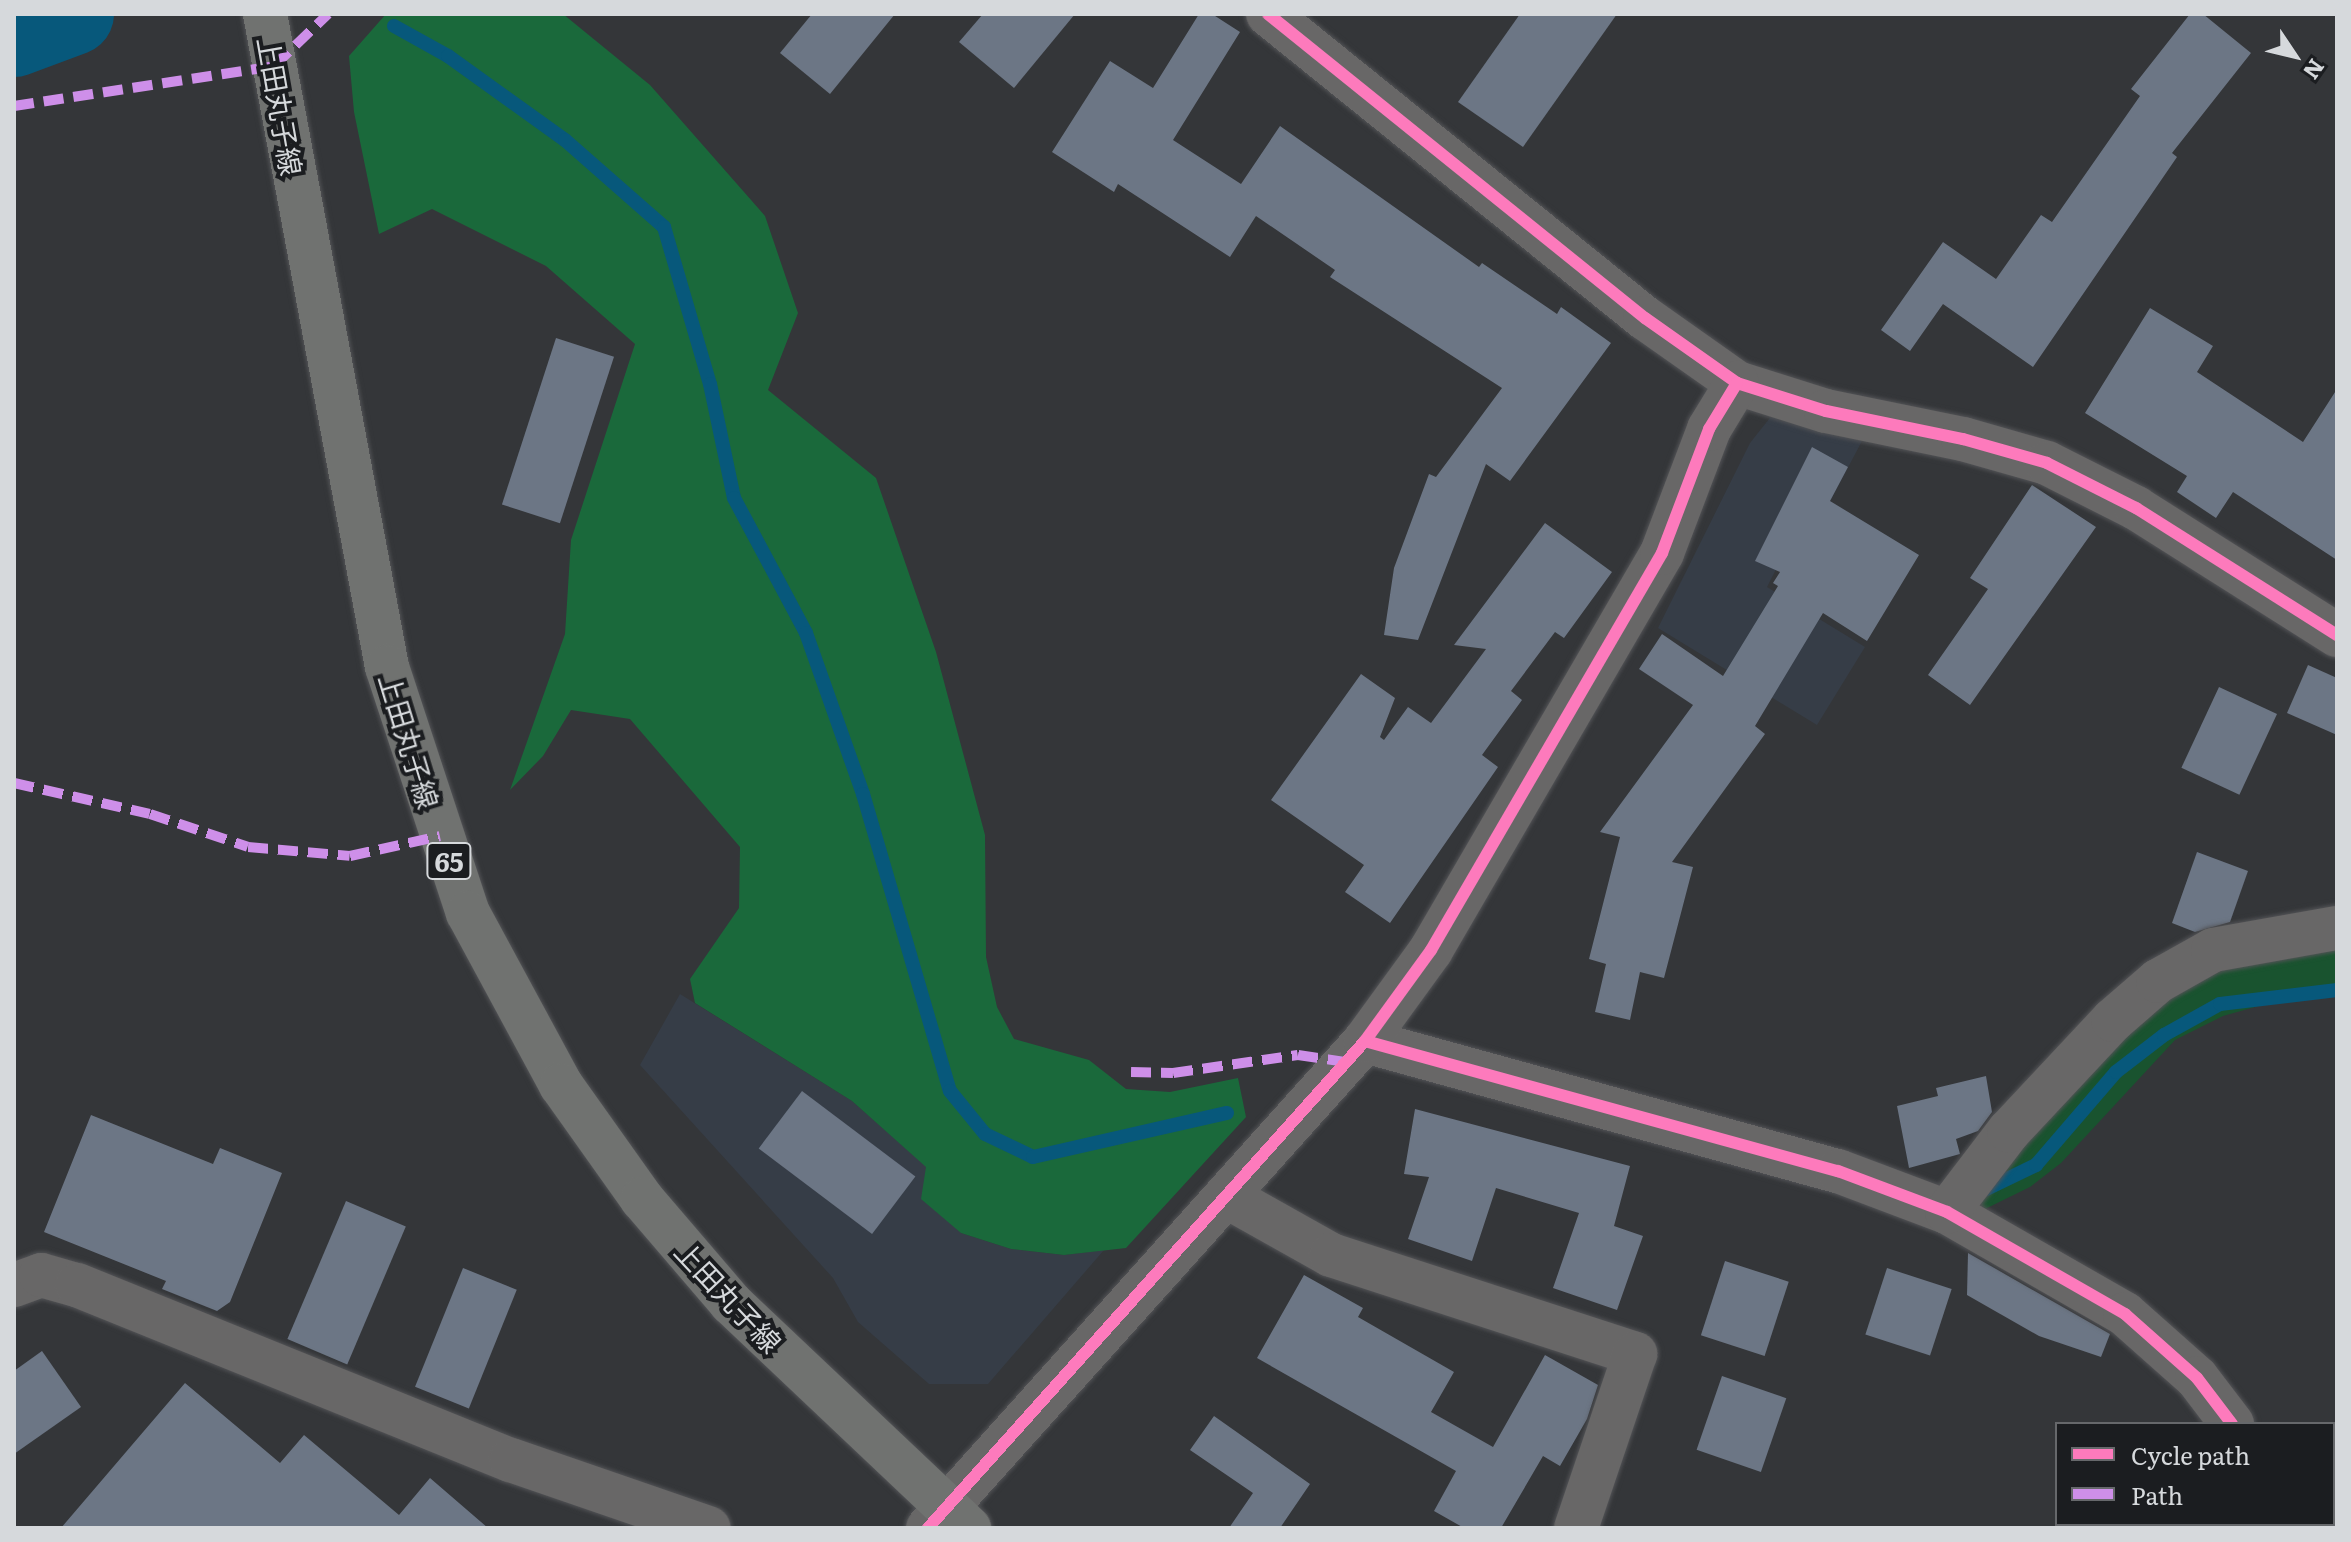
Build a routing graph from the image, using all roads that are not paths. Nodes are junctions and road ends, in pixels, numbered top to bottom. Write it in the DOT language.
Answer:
graph roads {
  1 [pos="1268,14"];
  2 [pos="266,20"];
  3 [pos="1737,383"];
  4 [pos="2337,635"];
  5 [pos="2337,928"];
  6 [pos="1365,1041"];
  7 [pos="1226,1196"];
  8 [pos="1947,1212"];
  9 [pos="14,1285"];
  10 [pos="2230,1422"];
  11 [pos="947,1521"];
  12 [pos="709,1528"];
  13 [pos="1576,1528"];
  1 -- 3 [label="street"];
  2 -- 11 [label="main road, 上田丸子線 / 65"];
  3 -- 4 [label="street"];
  3 -- 6 [label="street"];
  5 -- 8 [label="street"];
  6 -- 7 [label="street"];
  6 -- 8 [label="street"];
  7 -- 11 [label="street"];
  7 -- 13 [label="street"];
  8 -- 10 [label="street"];
  9 -- 12 [label="street"];
}
